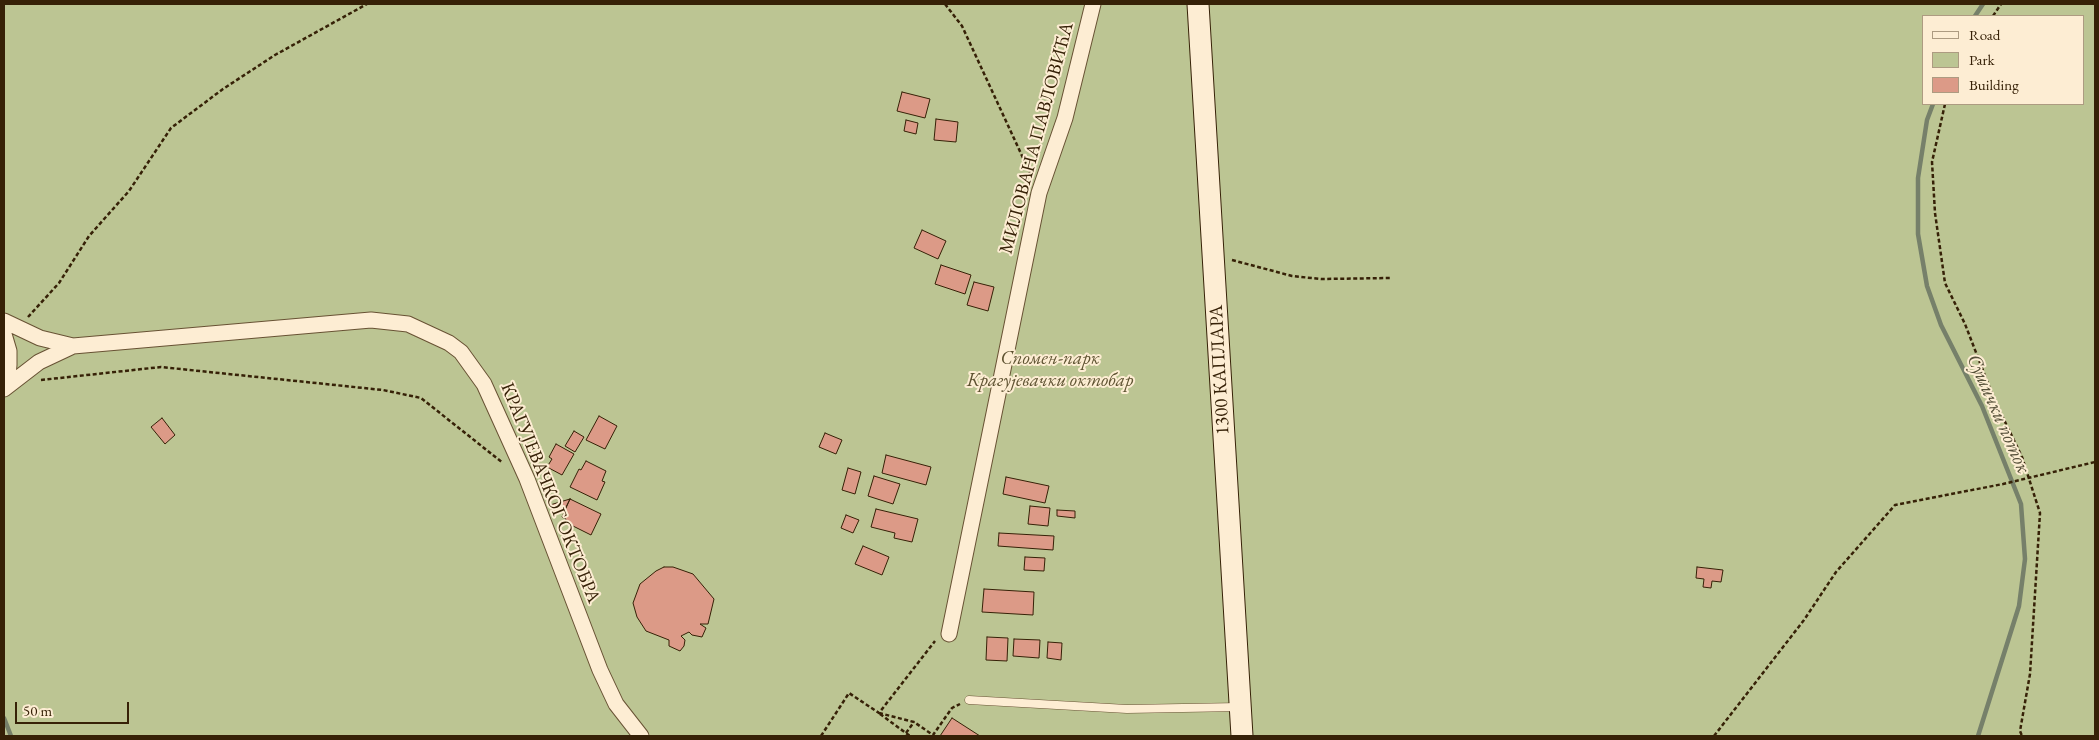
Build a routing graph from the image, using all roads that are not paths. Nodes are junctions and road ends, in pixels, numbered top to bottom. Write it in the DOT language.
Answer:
graph roads {
  1 [pos="1093,4"];
  2 [pos="1198,4"];
  3 [pos="4,321"];
  4 [pos="4,334"];
  5 [pos="73,346"];
  6 [pos="4,388"];
  7 [pos="950,627"];
  8 [pos="969,700"];
  9 [pos="1240,707"];
  10 [pos="642,736"];
  11 [pos="1242,736"];
  1 -- 7 [label="street, МИЛОВАНА ПАВЛОВИЋА"];
  2 -- 9 [label="main road, 1300 КАПЛАРА"];
  3 -- 5 [label="street"];
  4 -- 6 [label="street"];
  5 -- 6 [label="street"];
  5 -- 10 [label="street, КРАГУЈЕВАЧКОГ ОКТОБРА"];
  8 -- 9 [label="lane"];
  9 -- 11 [label="main road, 1300 КАПЛАРА"];
}
